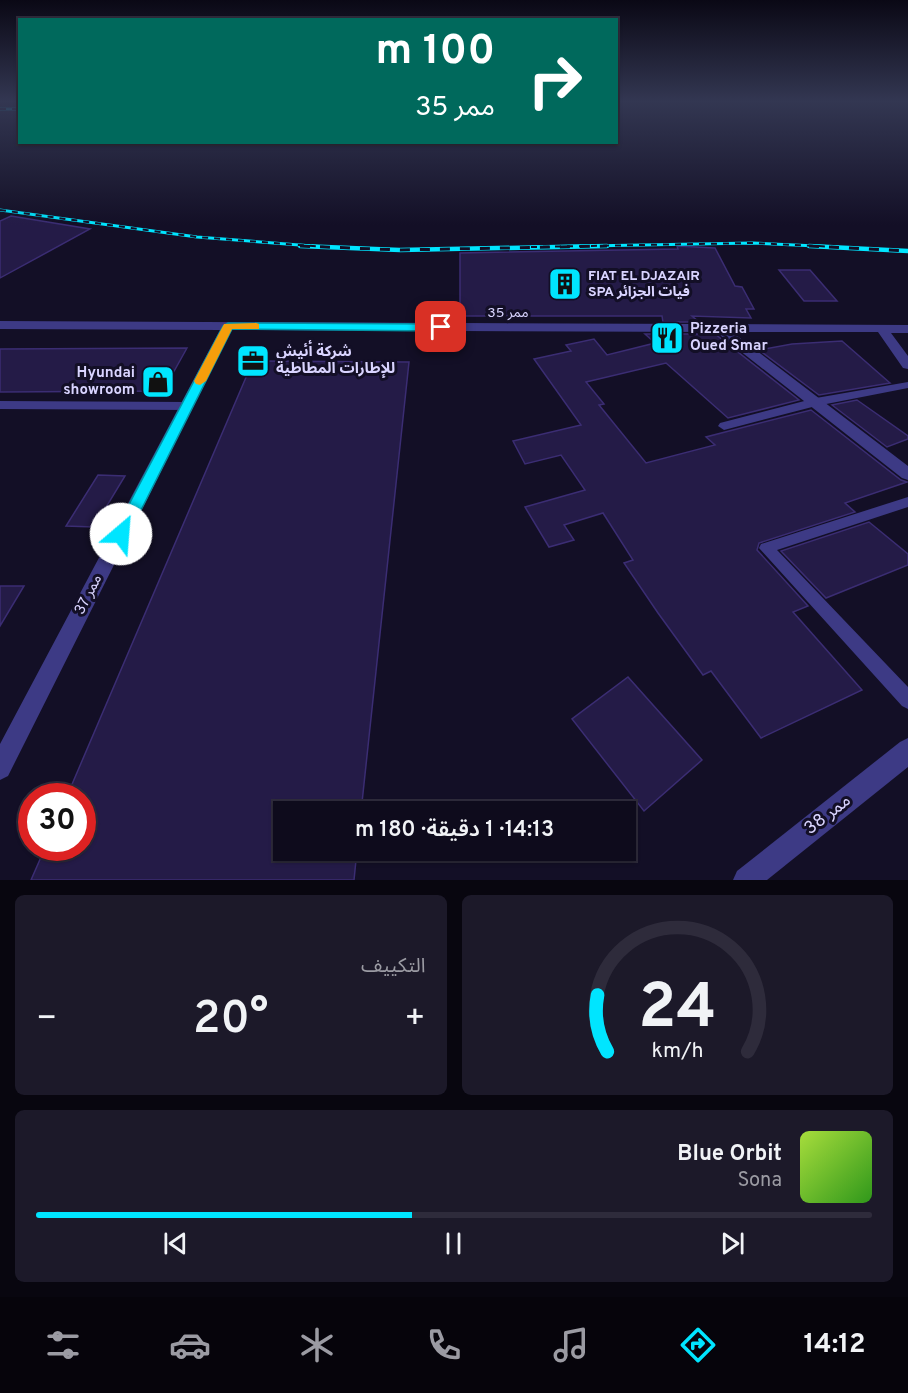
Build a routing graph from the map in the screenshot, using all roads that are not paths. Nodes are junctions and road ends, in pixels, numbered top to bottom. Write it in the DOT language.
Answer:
graph roads {
  1 [pos="0,325"];
  2 [pos="228,326"];
  3 [pos="719,328"];
  4 [pos="881,328"];
  5 [pos="908,329"];
  6 [pos="908,364"];
  7 [pos="908,386"];
  8 [pos="816,402"];
  9 [pos="0,405"];
  10 [pos="187,406"];
  11 [pos="723,426"];
  12 [pos="908,474"];
  13 [pos="908,502"];
  14 [pos="908,700"];
  15 [pos="908,750"];
  16 [pos="0,768"];
  17 [pos="746,880"];
  1 -- 2 [label="street, ممر 35"];
  2 -- 3 [label="street, ممر 35"];
  2 -- 10 [label="street, ممر 37"];
  3 -- 4 [label="street, ممر 35"];
  3 -- 8 [label="street"];
  4 -- 5 [label="street, ممر 35"];
  4 -- 6 [label="street"];
  7 -- 8 [label="lane"];
  8 -- 11 [label="lane"];
  8 -- 12 [label="street"];
  9 -- 10 [label="lane"];
  10 -- 16 [label="street, ممر 37"];
  13 -- 14 [label="lane"];
  15 -- 17 [label="street, ممر 38"];
}
